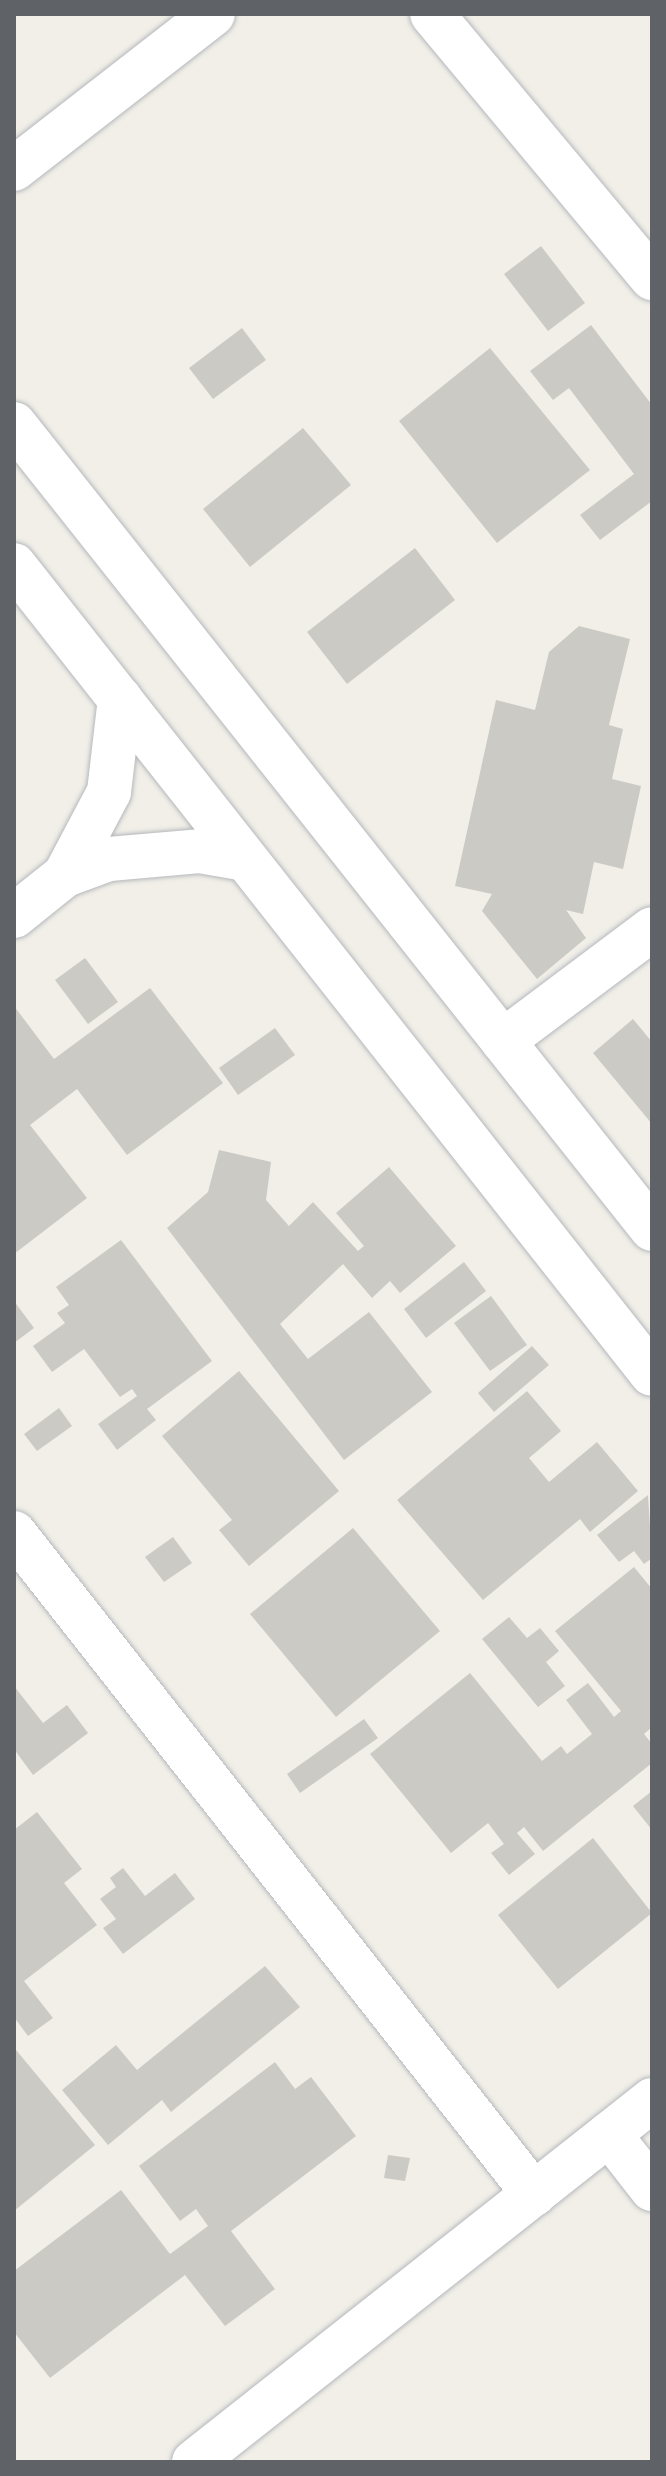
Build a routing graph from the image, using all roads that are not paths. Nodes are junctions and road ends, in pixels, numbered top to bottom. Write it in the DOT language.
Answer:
graph roads {
  1 [pos="213,14"];
  2 [pos="432,14"];
  3 [pos="14,169"];
  4 [pos="652,278"];
  5 [pos="14,424"];
  6 [pos="14,565"];
  7 [pos="120,699"];
  8 [pos="245,859"];
  9 [pos="65,875"];
  10 [pos="14,916"];
  11 [pos="650,936"];
  12 [pos="503,1041"];
  13 [pos="635,1189"];
  14 [pos="652,1229"];
  15 [pos="652,1374"];
  16 [pos="14,1533"];
  17 [pos="652,2100"];
  18 [pos="609,2134"];
  19 [pos="652,2189"];
  20 [pos="534,2194"];
  21 [pos="194,2462"];
  1 -- 3 [label="street"];
  2 -- 4 [label="street"];
  5 -- 12 [label="street"];
  6 -- 7 [label="street"];
  7 -- 8 [label="street"];
  7 -- 9 [label="street"];
  8 -- 9 [label="street"];
  8 -- 15 [label="street"];
  9 -- 10 [label="street"];
  11 -- 12 [label="street"];
  12 -- 13 [label="street"];
  13 -- 14 [label="street"];
  16 -- 20 [label="street"];
  17 -- 18 [label="street"];
  18 -- 19 [label="street"];
  18 -- 20 [label="street"];
  20 -- 21 [label="street"];
}
